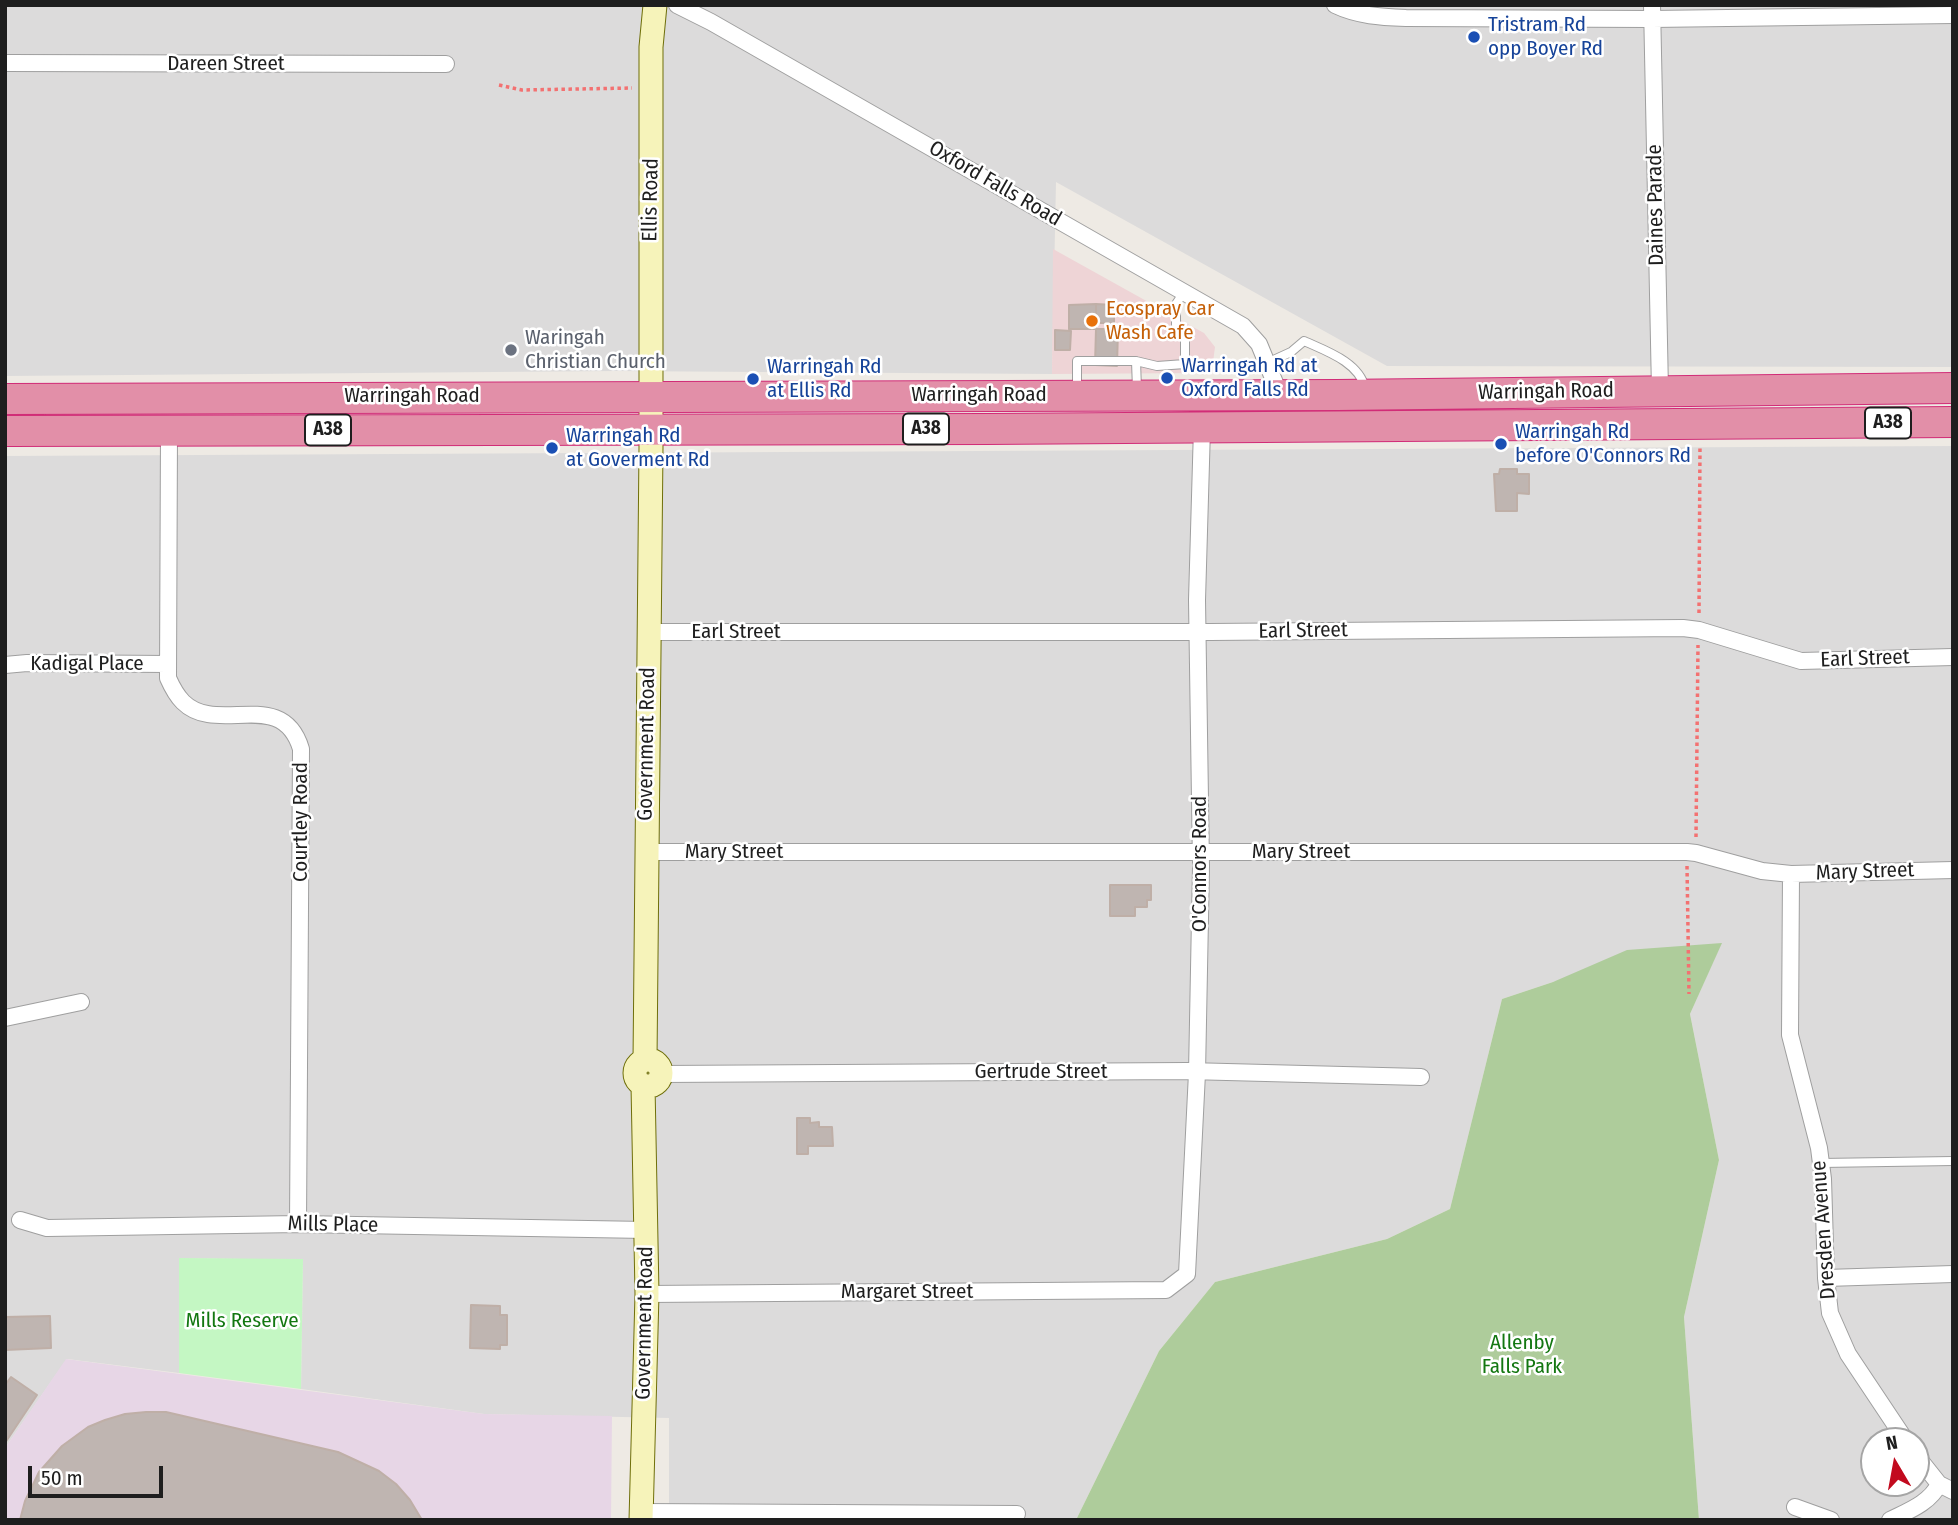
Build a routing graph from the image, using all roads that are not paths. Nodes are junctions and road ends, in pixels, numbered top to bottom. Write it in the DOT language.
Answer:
graph roads {
  1 [pos="655,5"];
  2 [pos="677,5"];
  3 [pos="1335,5"];
  4 [pos="1480,12"];
  5 [pos="1652,12"];
  6 [pos="1953,15"];
  7 [pos="5,63"];
  8 [pos="446,64"];
  9 [pos="1184,292"];
  10 [pos="1136,360"];
  11 [pos="1267,363"];
  12 [pos="1953,388"];
  13 [pos="1660,390"];
  14 [pos="1367,394"];
  15 [pos="650,395"];
  16 [pos="1077,395"];
  17 [pos="1138,395"];
  18 [pos="1280,395"];
  19 [pos="5,399"];
  20 [pos="1953,422"];
  21 [pos="1202,428"];
  22 [pos="651,429"];
  23 [pos="5,431"];
  24 [pos="169,431"];
  25 [pos="649,632"];
  26 [pos="1199,632"];
  27 [pos="1953,656"];
  28 [pos="168,664"];
  29 [pos="5,665"];
  30 [pos="646,852"];
  31 [pos="1200,852"];
  32 [pos="1953,870"];
  33 [pos="1791,874"];
  34 [pos="81,1002"];
  35 [pos="5,1018"];
  36 [pos="650,1073"];
  37 [pos="1198,1073"];
  38 [pos="1421,1077"];
  39 [pos="1953,1161"];
  40 [pos="1821,1163"];
  41 [pos="20,1220"];
  42 [pos="298,1224"];
  43 [pos="646,1230"];
  44 [pos="1953,1274"];
  45 [pos="1826,1278"];
  46 [pos="1166,1290"];
  47 [pos="648,1294"];
  48 [pos="1896,1427"];
  49 [pos="1930,1470"];
  50 [pos="1946,1488"];
  51 [pos="1795,1507"];
  52 [pos="1017,1514"];
  53 [pos="641,1516"];
  54 [pos="1831,1520"];
  55 [pos="1889,1520"];
  1 -- 15 [label="street, Ellis Road"];
  2 -- 9 [label="street, Oxford Falls Road"];
  3 -- 4 [label="street"];
  4 -- 5 [label="street"];
  5 -- 6 [label="street"];
  5 -- 13 [label="street, Daines Parade"];
  7 -- 8 [label="street, Dareen Street"];
  9 -- 10 [label="lane"];
  9 -- 11 [label="street, Oxford Falls Road"];
  10 -- 16 [label="lane"];
  10 -- 17 [label="lane"];
  11 -- 14 [label="lane"];
  11 -- 18 [label="street, Oxford Falls Road"];
  12 -- 13 [label="highway, Warringah Road / A38"];
  13 -- 14 [label="highway, Warringah Road / A38"];
  14 -- 18 [label="highway, Warringah Road / A38"];
  15 -- 16 [label="highway, Warringah Road / A38"];
  15 -- 19 [label="highway, Warringah Road / A38"];
  15 -- 22 [label="street, Ellis Road"];
  16 -- 17 [label="highway, Warringah Road / A38"];
  17 -- 18 [label="highway, Warringah Road / A38"];
  20 -- 21 [label="highway, Warringah Road / A38"];
  21 -- 22 [label="highway, Warringah Road / A38"];
  21 -- 26 [label="street, O'Connors Road"];
  22 -- 24 [label="highway, Warringah Road / A38"];
  22 -- 25 [label="street, Government Road"];
  23 -- 24 [label="highway, Warringah Road / A38"];
  24 -- 28 [label="street, Courtley Road"];
  25 -- 26 [label="street, Earl Street"];
  25 -- 30 [label="street, Government Road"];
  26 -- 27 [label="street, Earl Street"];
  26 -- 31 [label="street, O'Connors Road"];
  28 -- 29 [label="street, Kadigal Place"];
  28 -- 42 [label="street, Courtley Road"];
  30 -- 31 [label="street, Mary Street"];
  30 -- 36 [label="street, Government Road"];
  31 -- 33 [label="street, Mary Street"];
  31 -- 37 [label="street, O'Connors Road"];
  32 -- 33 [label="street, Mary Street"];
  33 -- 40 [label="street, Dresden Avenue"];
  34 -- 35 [label="street"];
  36 -- 37 [label="street, Gertrude Street"];
  36 -- 43 [label="street, Government Road"];
  37 -- 38 [label="street, Gertrude Street"];
  37 -- 46 [label="street, O'Connors Road"];
  39 -- 40 [label="lane"];
  40 -- 45 [label="street, Dresden Avenue"];
  41 -- 42 [label="street, Mills Place"];
  42 -- 43 [label="street, Mills Place"];
  43 -- 47 [label="street, Government Road"];
  44 -- 45 [label="street"];
  45 -- 48 [label="street, Dresden Avenue"];
  46 -- 47 [label="street, Margaret Street"];
  47 -- 53 [label="street, Government Road"];
  49 -- 50 [label="street"];
  50 -- 55 [label="street"];
  51 -- 54 [label="street"];
  52 -- 53 [label="street"];
}
